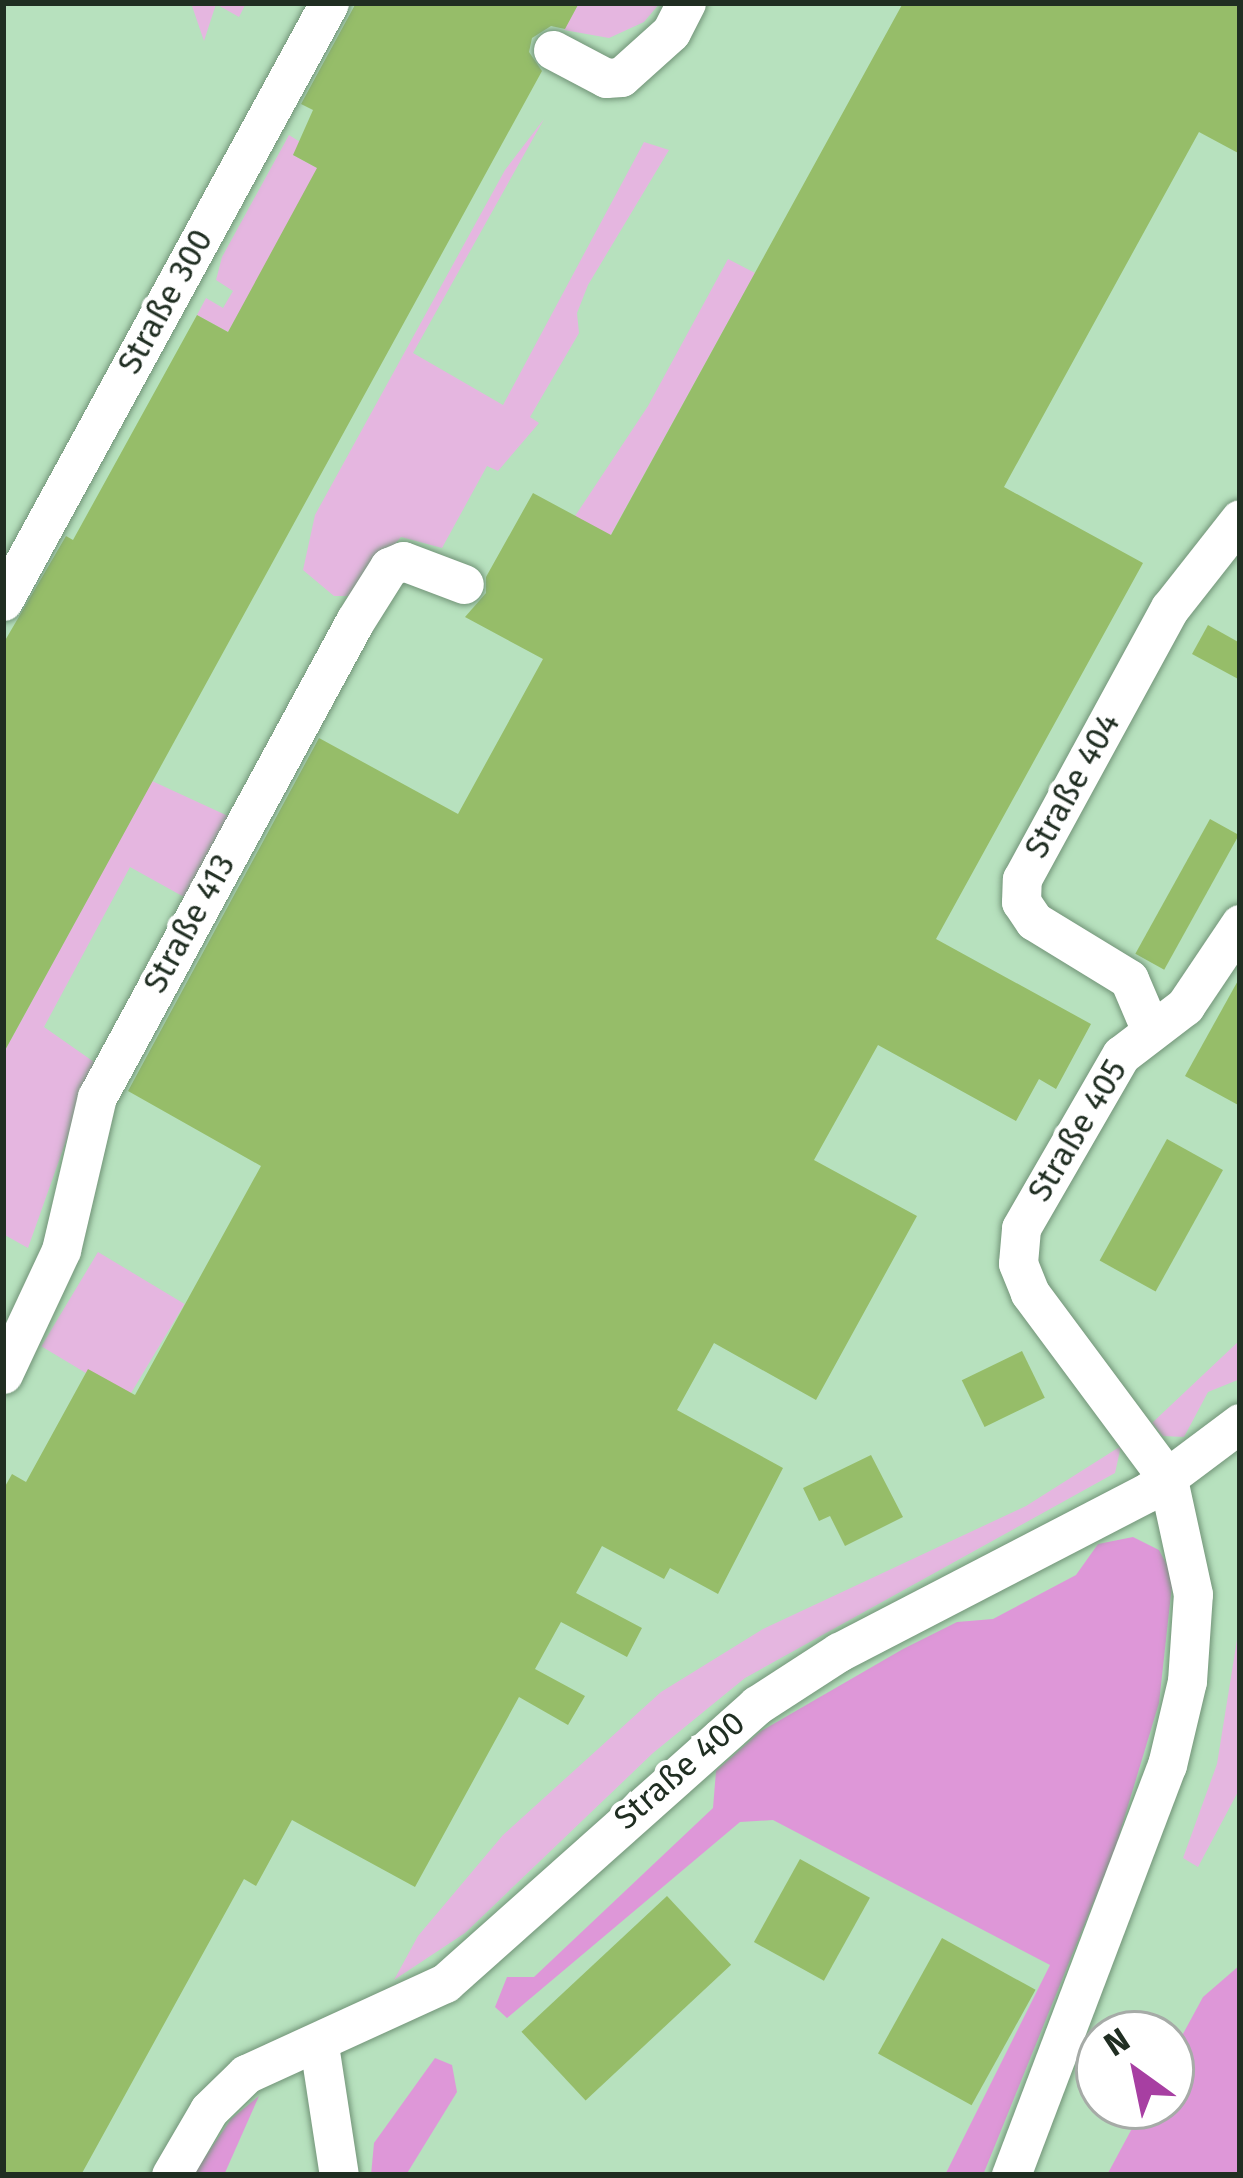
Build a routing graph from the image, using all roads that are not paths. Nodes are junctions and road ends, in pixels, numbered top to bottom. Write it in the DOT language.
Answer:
graph roads {
  1 [pos="686,3"];
  2 [pos="322,6"];
  3 [pos="553,50"];
  4 [pos="1240,519"];
  5 [pos="464,584"];
  6 [pos="3,601"];
  7 [pos="1240,924"];
  8 [pos="1149,1026"];
  9 [pos="3,1374"];
  10 [pos="1240,1423"];
  11 [pos="1168,1480"];
  12 [pos="320,2045"];
  13 [pos="171,2175"];
  14 [pos="339,2175"];
  15 [pos="1011,2175"];
  1 -- 3 [label="street"];
  2 -- 6 [label="street, Straße 300"];
  4 -- 8 [label="street, Straße 404"];
  5 -- 9 [label="street, Straße 413"];
  7 -- 8 [label="street, Straße 405"];
  8 -- 11 [label="street, Straße 405"];
  10 -- 11 [label="street, Straße 400"];
  11 -- 12 [label="street, Straße 400"];
  11 -- 15 [label="street"];
  12 -- 13 [label="street, Straße 400"];
  12 -- 14 [label="street"];
}
